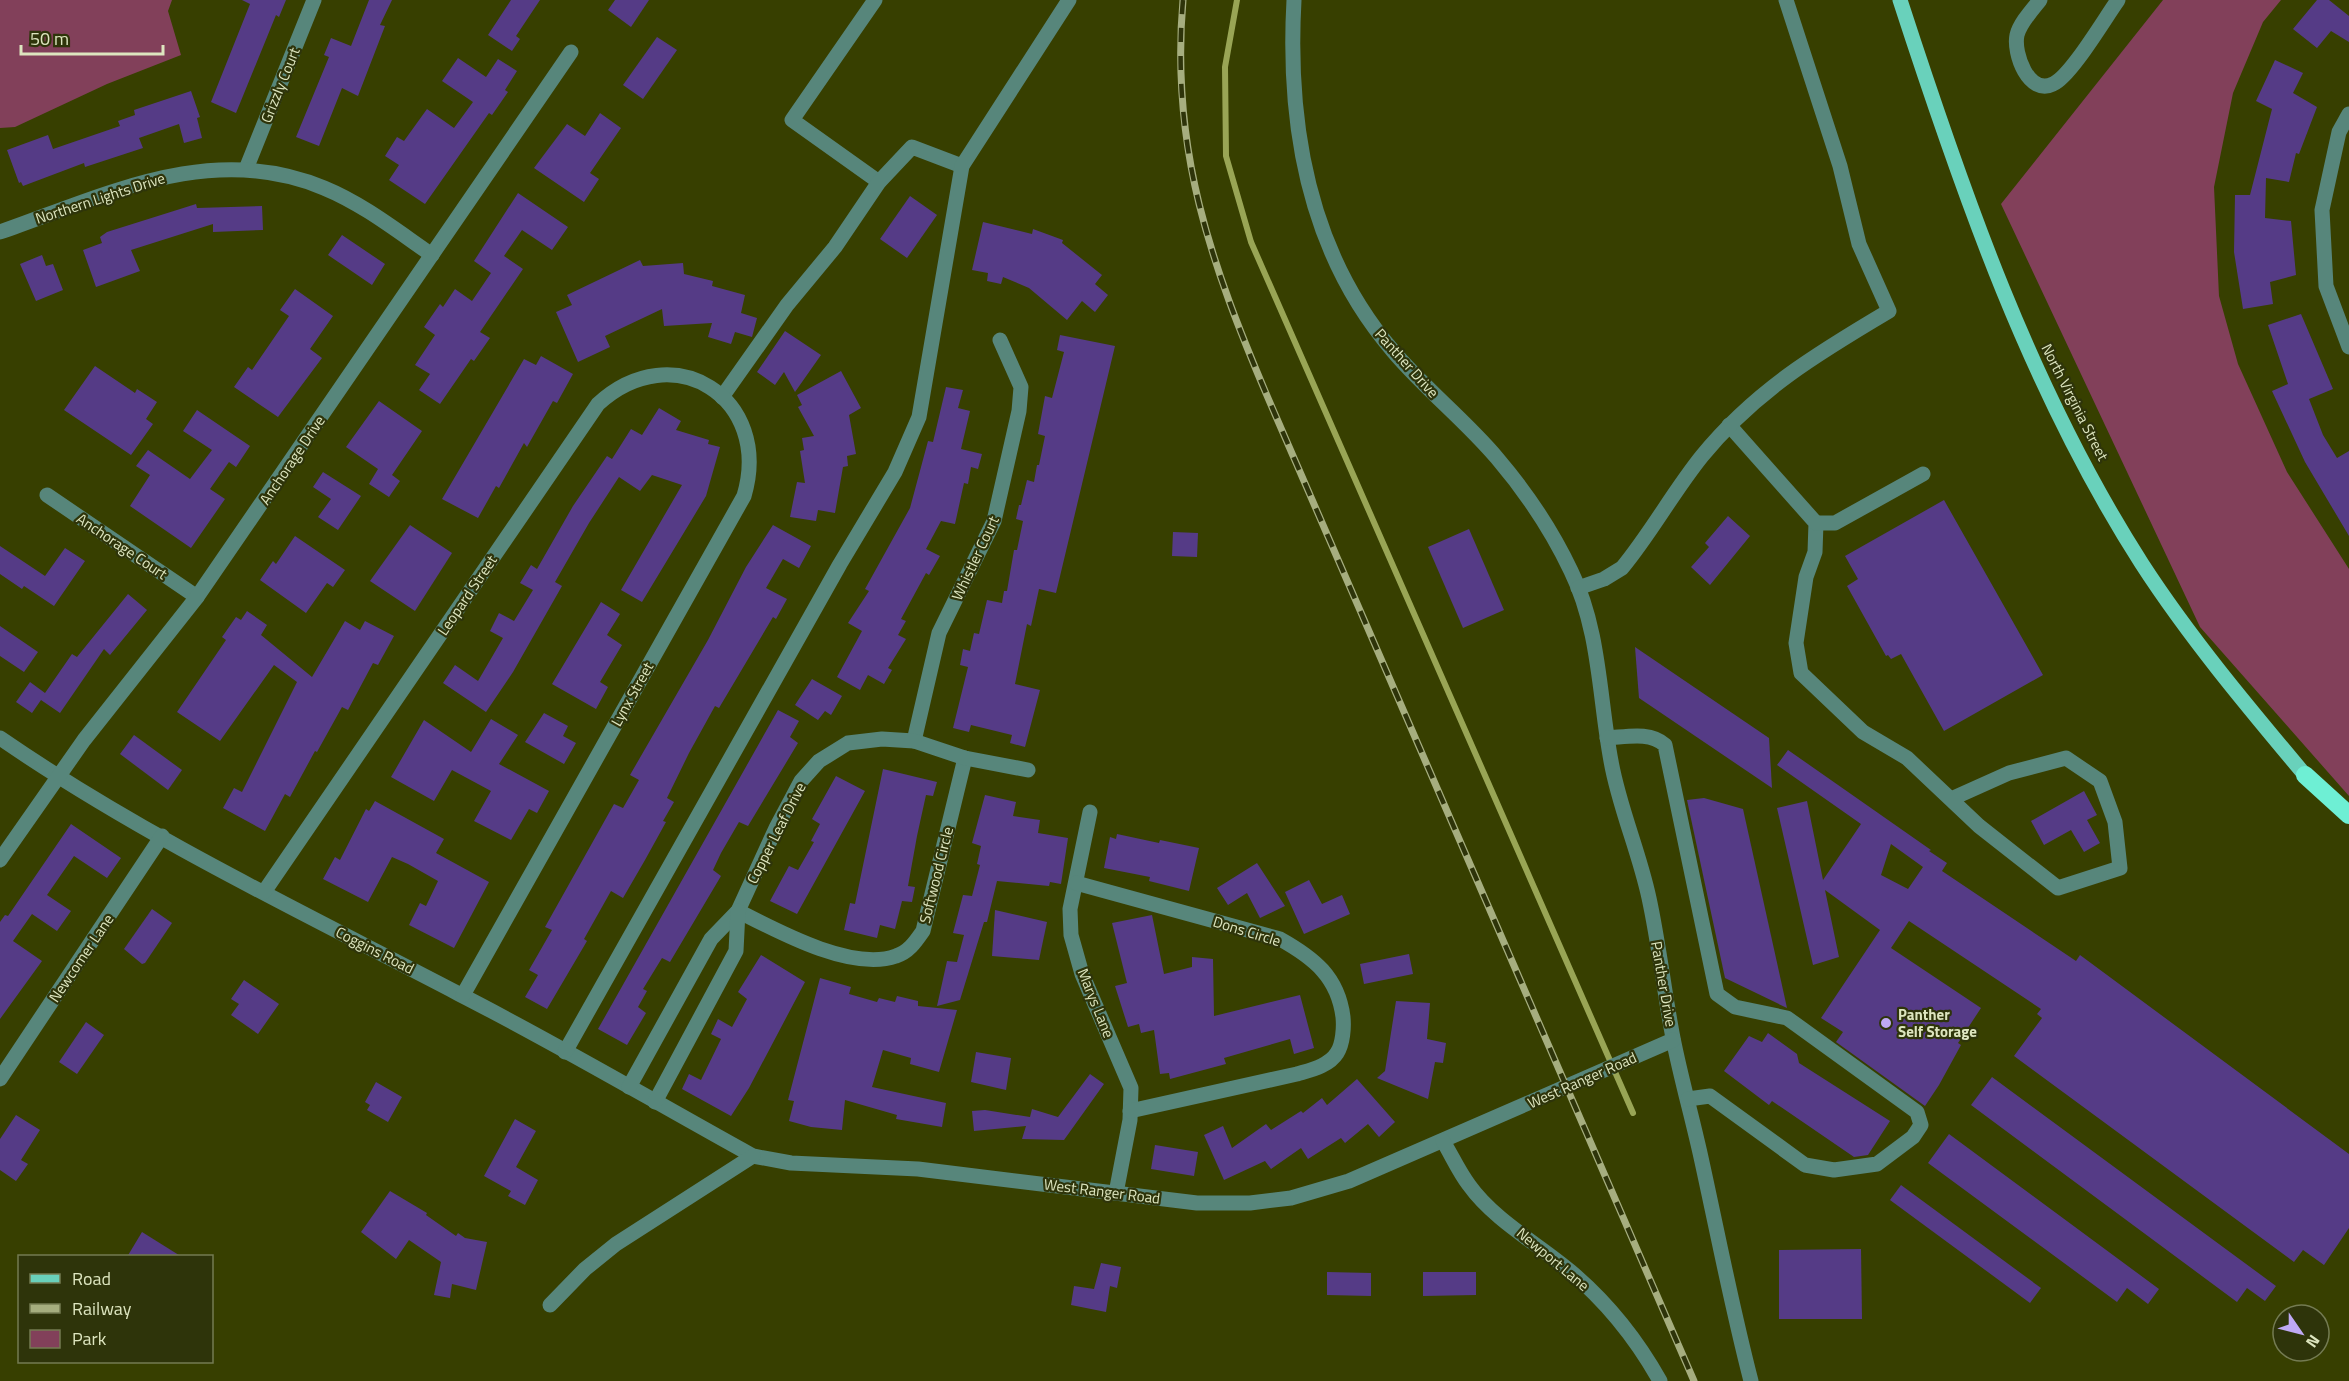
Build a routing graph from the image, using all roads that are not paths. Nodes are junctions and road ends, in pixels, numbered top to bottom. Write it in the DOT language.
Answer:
graph roads {
  1 [pos="314,0"];
  2 [pos="875,0"];
  3 [pos="1069,0"];
  4 [pos="1294,0"];
  5 [pos="1786,0"];
  6 [pos="1900,0"];
  7 [pos="2040,0"];
  8 [pos="2118,0"];
  9 [pos="572,52"];
  10 [pos="2349,114"];
  11 [pos="962,166"];
  12 [pos="246,169"];
  13 [pos="879,182"];
  14 [pos="0,232"];
  15 [pos="432,255"];
  16 [pos="1000,340"];
  17 [pos="2349,347"];
  18 [pos="718,394"];
  19 [pos="1729,425"];
  20 [pos="1923,474"];
  21 [pos="47,495"];
  22 [pos="1816,523"];
  23 [pos="1578,588"];
  24 [pos="197,597"];
  25 [pos="0,738"];
  26 [pos="1607,738"];
  27 [pos="914,741"];
  28 [pos="965,758"];
  29 [pos="1028,770"];
  30 [pos="2305,775"];
  31 [pos="57,777"];
  32 [pos="1951,799"];
  33 [pos="1090,812"];
  34 [pos="2349,815"];
  35 [pos="162,836"];
  36 [pos="0,860"];
  37 [pos="1076,883"];
  38 [pos="264,892"];
  39 [pos="738,911"];
  40 [pos="463,995"];
  41 [pos="1673,1040"];
  42 [pos="565,1052"];
  43 [pos="0,1079"];
  44 [pos="629,1087"];
  45 [pos="1688,1099"];
  46 [pos="655,1102"];
  47 [pos="1130,1111"];
  48 [pos="1443,1141"];
  49 [pos="753,1156"];
  50 [pos="1116,1193"];
  51 [pos="550,1305"];
  52 [pos="1660,1381"];
  53 [pos="1751,1381"];
  1 -- 12 [label="street, Grizzly Court"];
  2 -- 13 [label="street"];
  3 -- 11 [label="street"];
  4 -- 23 [label="street, Panther Drive"];
  5 -- 19 [label="street"];
  6 -- 30 [label="main road, North Virginia Street"];
  7 -- 8 [label="street"];
  9 -- 15 [label="street, Anchorage Drive"];
  10 -- 17 [label="street"];
  11 -- 13 [label="street"];
  11 -- 42 [label="street"];
  12 -- 14 [label="street, Northern Lights Drive"];
  12 -- 15 [label="street, Northern Lights Drive"];
  13 -- 18 [label="street"];
  15 -- 24 [label="street, Anchorage Drive"];
  16 -- 27 [label="street, Whistler Court"];
  18 -- 38 [label="street, Leopard Street"];
  18 -- 40 [label="street, Lynx Street"];
  19 -- 22 [label="street"];
  19 -- 23 [label="street"];
  20 -- 22 [label="street"];
  21 -- 24 [label="street, Anchorage Court"];
  22 -- 32 [label="street"];
  23 -- 26 [label="street, Panther Drive"];
  24 -- 31 [label="street, Anchorage Drive"];
  25 -- 31 [label="street, Coggins Road"];
  26 -- 41 [label="street, Panther Drive"];
  26 -- 45 [label="street"];
  27 -- 28 [label="street, Copper Leaf Drive"];
  27 -- 39 [label="street, Copper Leaf Drive"];
  28 -- 29 [label="street, Copper Leaf Drive"];
  28 -- 39 [label="street, Softwood Circle"];
  30 -- 34 [label="highway"];
  31 -- 35 [label="street, Coggins Road"];
  31 -- 36 [label="street, Anchorage Drive"];
  32 -- 32 [label="street"];
  33 -- 37 [label="street, Marys Lane"];
  35 -- 38 [label="street, Coggins Road"];
  35 -- 43 [label="street, Newcomer Lane"];
  37 -- 47 [label="street, Marys Lane"];
  37 -- 47 [label="street, Dons Circle"];
  38 -- 40 [label="street, Coggins Road"];
  39 -- 44 [label="street, Copper Leaf Drive"];
  39 -- 46 [label="street, Copper Leaf Drive"];
  40 -- 42 [label="street, Coggins Road"];
  41 -- 45 [label="street, Panther Drive"];
  41 -- 48 [label="street, West Ranger Road"];
  42 -- 44 [label="street, Coggins Road"];
  44 -- 46 [label="street, Coggins Road"];
  45 -- 53 [label="street, Panther Drive"];
  46 -- 49 [label="street, Coggins Road"];
  47 -- 50 [label="street, Marys Lane"];
  48 -- 50 [label="street, West Ranger Road"];
  48 -- 52 [label="street, Newport Lane"];
  49 -- 50 [label="street, West Ranger Road"];
  49 -- 51 [label="street"];
}
